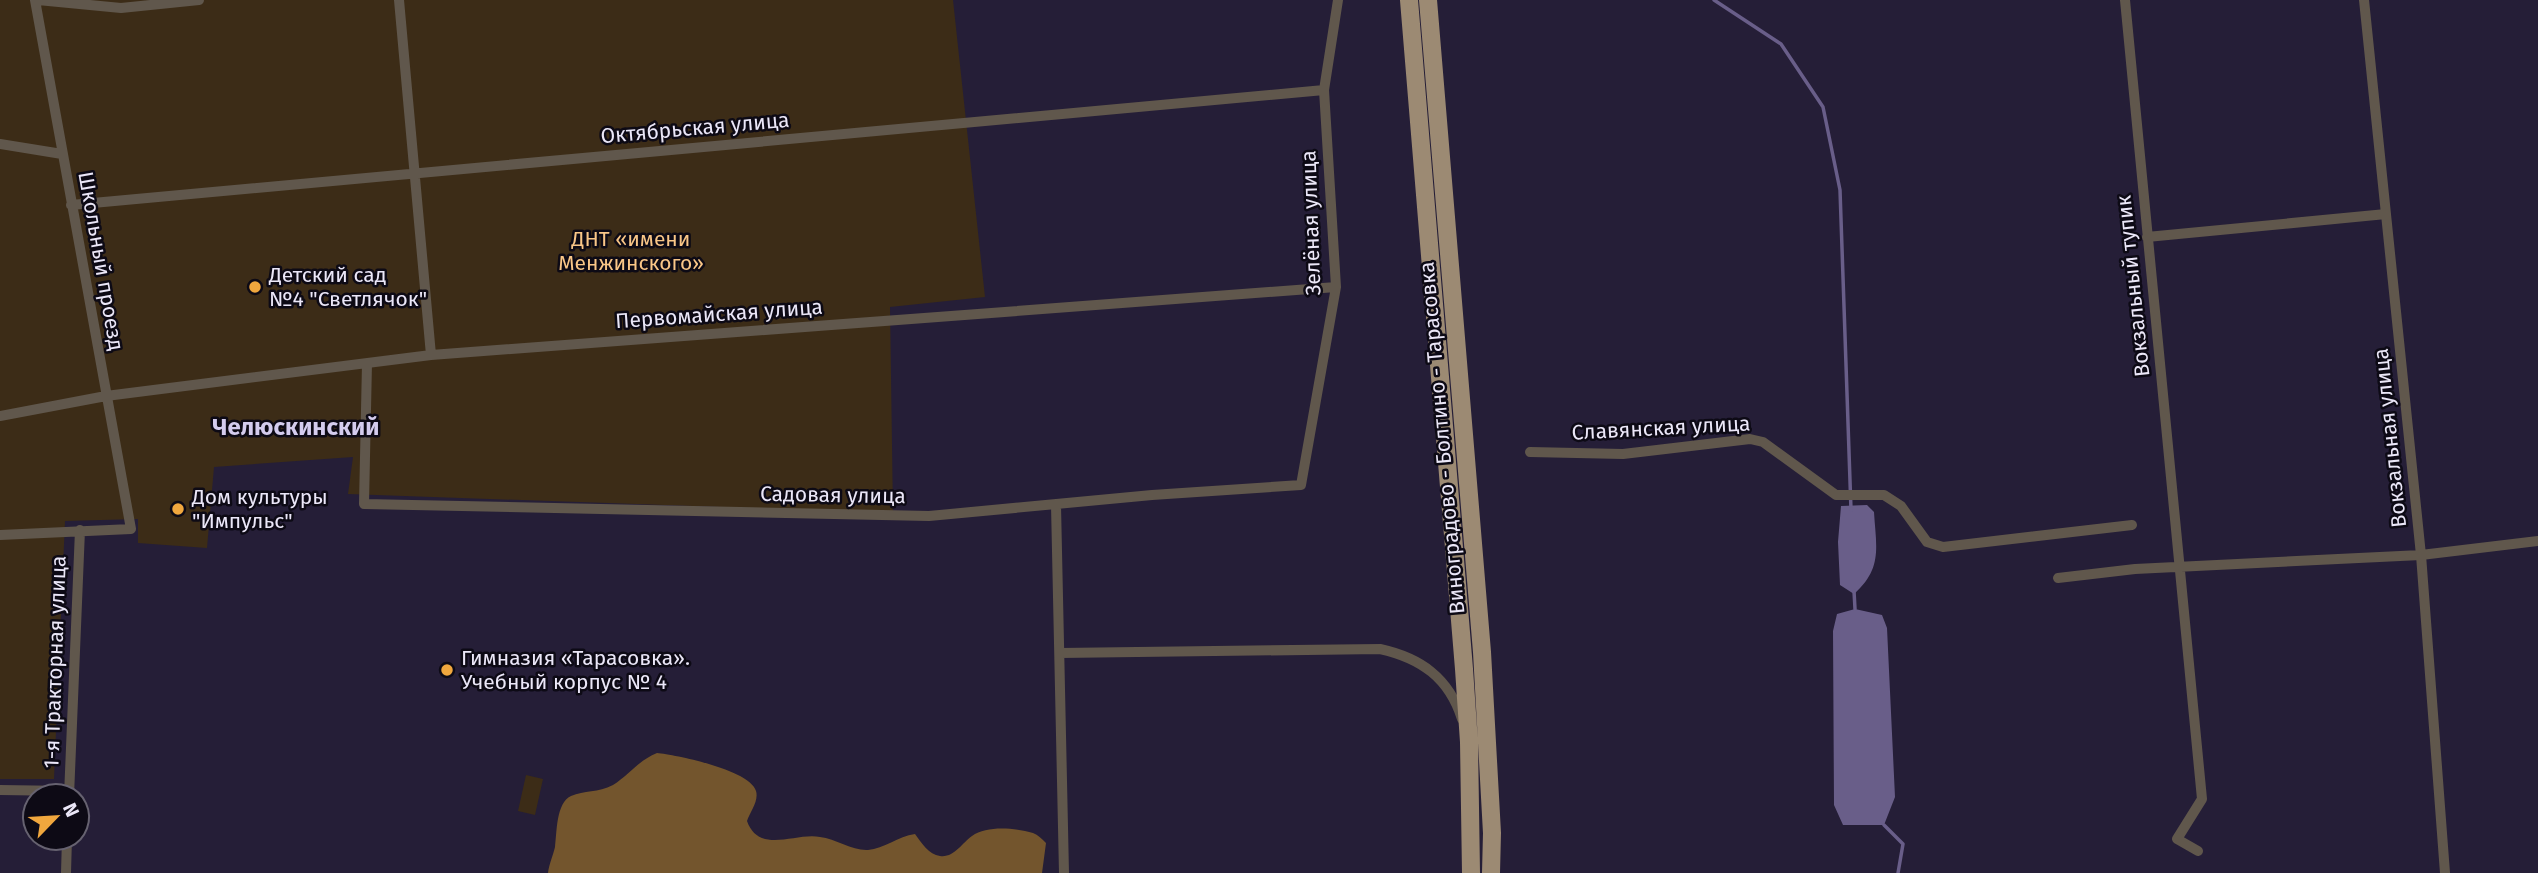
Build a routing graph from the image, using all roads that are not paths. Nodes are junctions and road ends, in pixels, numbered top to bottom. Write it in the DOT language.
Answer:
graph roads {
  1 [pos="37,0"];
  2 [pos="199,0"];
  3 [pos="399,0"];
  4 [pos="1338,0"];
  5 [pos="1409,0"];
  6 [pos="1428,0"];
  7 [pos="2125,0"];
  8 [pos="2364,0"];
  9 [pos="1324,90"];
  10 [pos="0,144"];
  11 [pos="62,154"];
  12 [pos="416,174"];
  13 [pos="71,205"];
  14 [pos="2386,214"];
  15 [pos="2147,237"];
  16 [pos="1336,287"];
  17 [pos="431,355"];
  18 [pos="367,363"];
  19 [pos="106,396"];
  20 [pos="0,416"];
  21 [pos="1530,452"];
  22 [pos="1301,485"];
  23 [pos="1056,505"];
  24 [pos="2132,525"];
  25 [pos="80,530"];
  26 [pos="0,535"];
  27 [pos="2538,541"];
  28 [pos="2421,555"];
  29 [pos="2181,567"];
  30 [pos="2058,578"];
  31 [pos="1060,653"];
  32 [pos="1469,742"];
  33 [pos="70,782"];
  34 [pos="0,790"];
  35 [pos="21,791"];
  36 [pos="2198,851"];
  37 [pos="67,852"];
  38 [pos="66,873"];
  39 [pos="1064,873"];
  40 [pos="1471,873"];
  41 [pos="1491,873"];
  42 [pos="2445,873"];
  1 -- 2 [label="street"];
  1 -- 11 [label="street, Школьный проезд"];
  3 -- 12 [label="street"];
  4 -- 9 [label="street, Зелёная улица"];
  5 -- 32 [label="main road, Виноградово - Болтино - Тарасовка"];
  6 -- 41 [label="main road, Виноградово - Болтино - Тарасовка"];
  7 -- 15 [label="street, Вокзальный тупик"];
  8 -- 14 [label="street, Вокзальная улица"];
  9 -- 12 [label="street, Октябрьская улица"];
  9 -- 16 [label="street, Зелёная улица"];
  10 -- 11 [label="street"];
  11 -- 13 [label="street, Школьный проезд"];
  12 -- 13 [label="street, Октябрьская улица"];
  12 -- 17 [label="street"];
  13 -- 19 [label="street, Школьный проезд"];
  14 -- 15 [label="street"];
  14 -- 28 [label="street, Вокзальная улица"];
  15 -- 29 [label="street, Вокзальный тупик"];
  16 -- 17 [label="street, Первомайская улица"];
  16 -- 22 [label="street, Зелёная улица"];
  17 -- 18 [label="street, Первомайская улица"];
  18 -- 19 [label="street, Первомайская улица"];
  18 -- 23 [label="street, Садовая улица"];
  19 -- 20 [label="street, Первомайская улица"];
  19 -- 25 [label="street, Школьный проезд"];
  21 -- 24 [label="street, Славянская улица"];
  22 -- 23 [label="street, Садовая улица"];
  23 -- 31 [label="street"];
  25 -- 26 [label="street"];
  25 -- 33 [label="street, 1-я Тракторная улица"];
  27 -- 28 [label="street"];
  28 -- 29 [label="street"];
  28 -- 42 [label="street, Вокзальная улица"];
  29 -- 30 [label="street"];
  29 -- 36 [label="street, Вокзальный тупик"];
  31 -- 32 [label="street"];
  31 -- 39 [label="street"];
  32 -- 40 [label="main road, Виноградово - Болтино - Тарасовка"];
  34 -- 35 [label="street"];
  37 -- 38 [label="street"];
}
